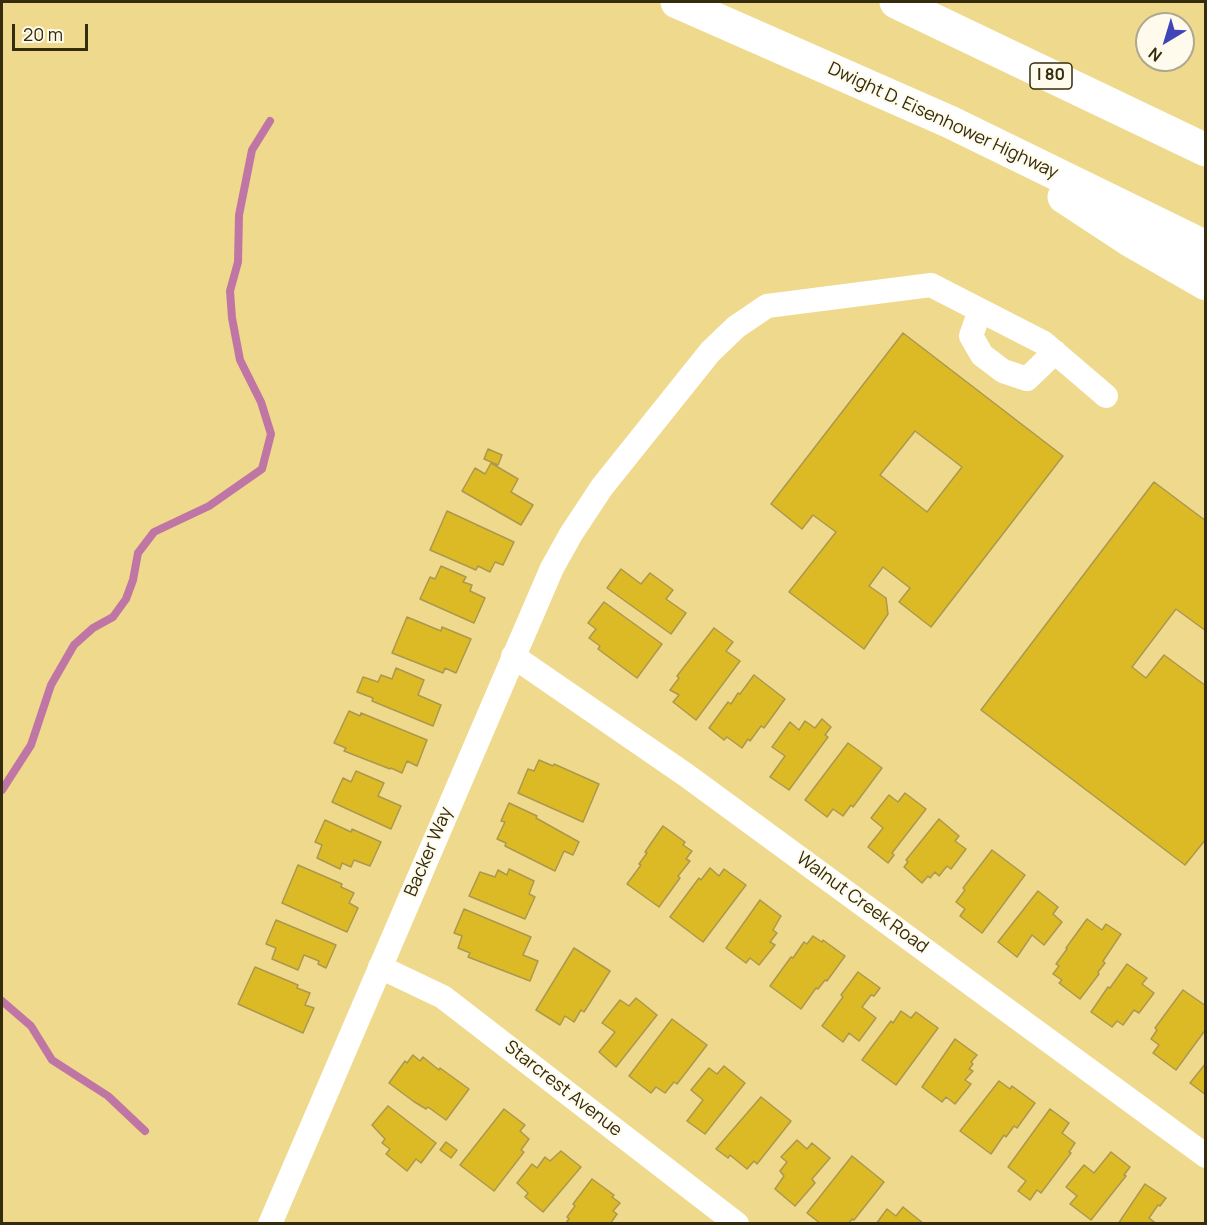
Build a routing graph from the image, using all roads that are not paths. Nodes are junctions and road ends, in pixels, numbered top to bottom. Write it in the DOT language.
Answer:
graph roads {
  1 [pos="677,2"];
  2 [pos="896,2"];
  3 [pos="950,122"];
  4 [pos="1206,150"];
  5 [pos="1206,247"];
  6 [pos="1206,284"];
  7 [pos="980,310"];
  8 [pos="1055,352"];
  9 [pos="1106,396"];
  10 [pos="513,656"];
  11 [pos="380,968"];
  12 [pos="1206,1156"];
  13 [pos="270,1224"];
  14 [pos="737,1224"];
  1 -- 3 [label="highway, Dwight D. Eisenhower Highway"];
  2 -- 4 [label="highway, I 80"];
  3 -- 5 [label="highway, Dwight D. Eisenhower Highway"];
  3 -- 6 [label="highway"];
  7 -- 8 [label="street, Backer Way"];
  7 -- 8 [label="street"];
  7 -- 10 [label="street, Backer Way"];
  8 -- 9 [label="street, Backer Way"];
  10 -- 11 [label="street, Backer Way"];
  10 -- 12 [label="street, Walnut Creek Road"];
  11 -- 13 [label="street, Backer Way"];
  11 -- 14 [label="street, Starcrest Avenue"];
}
